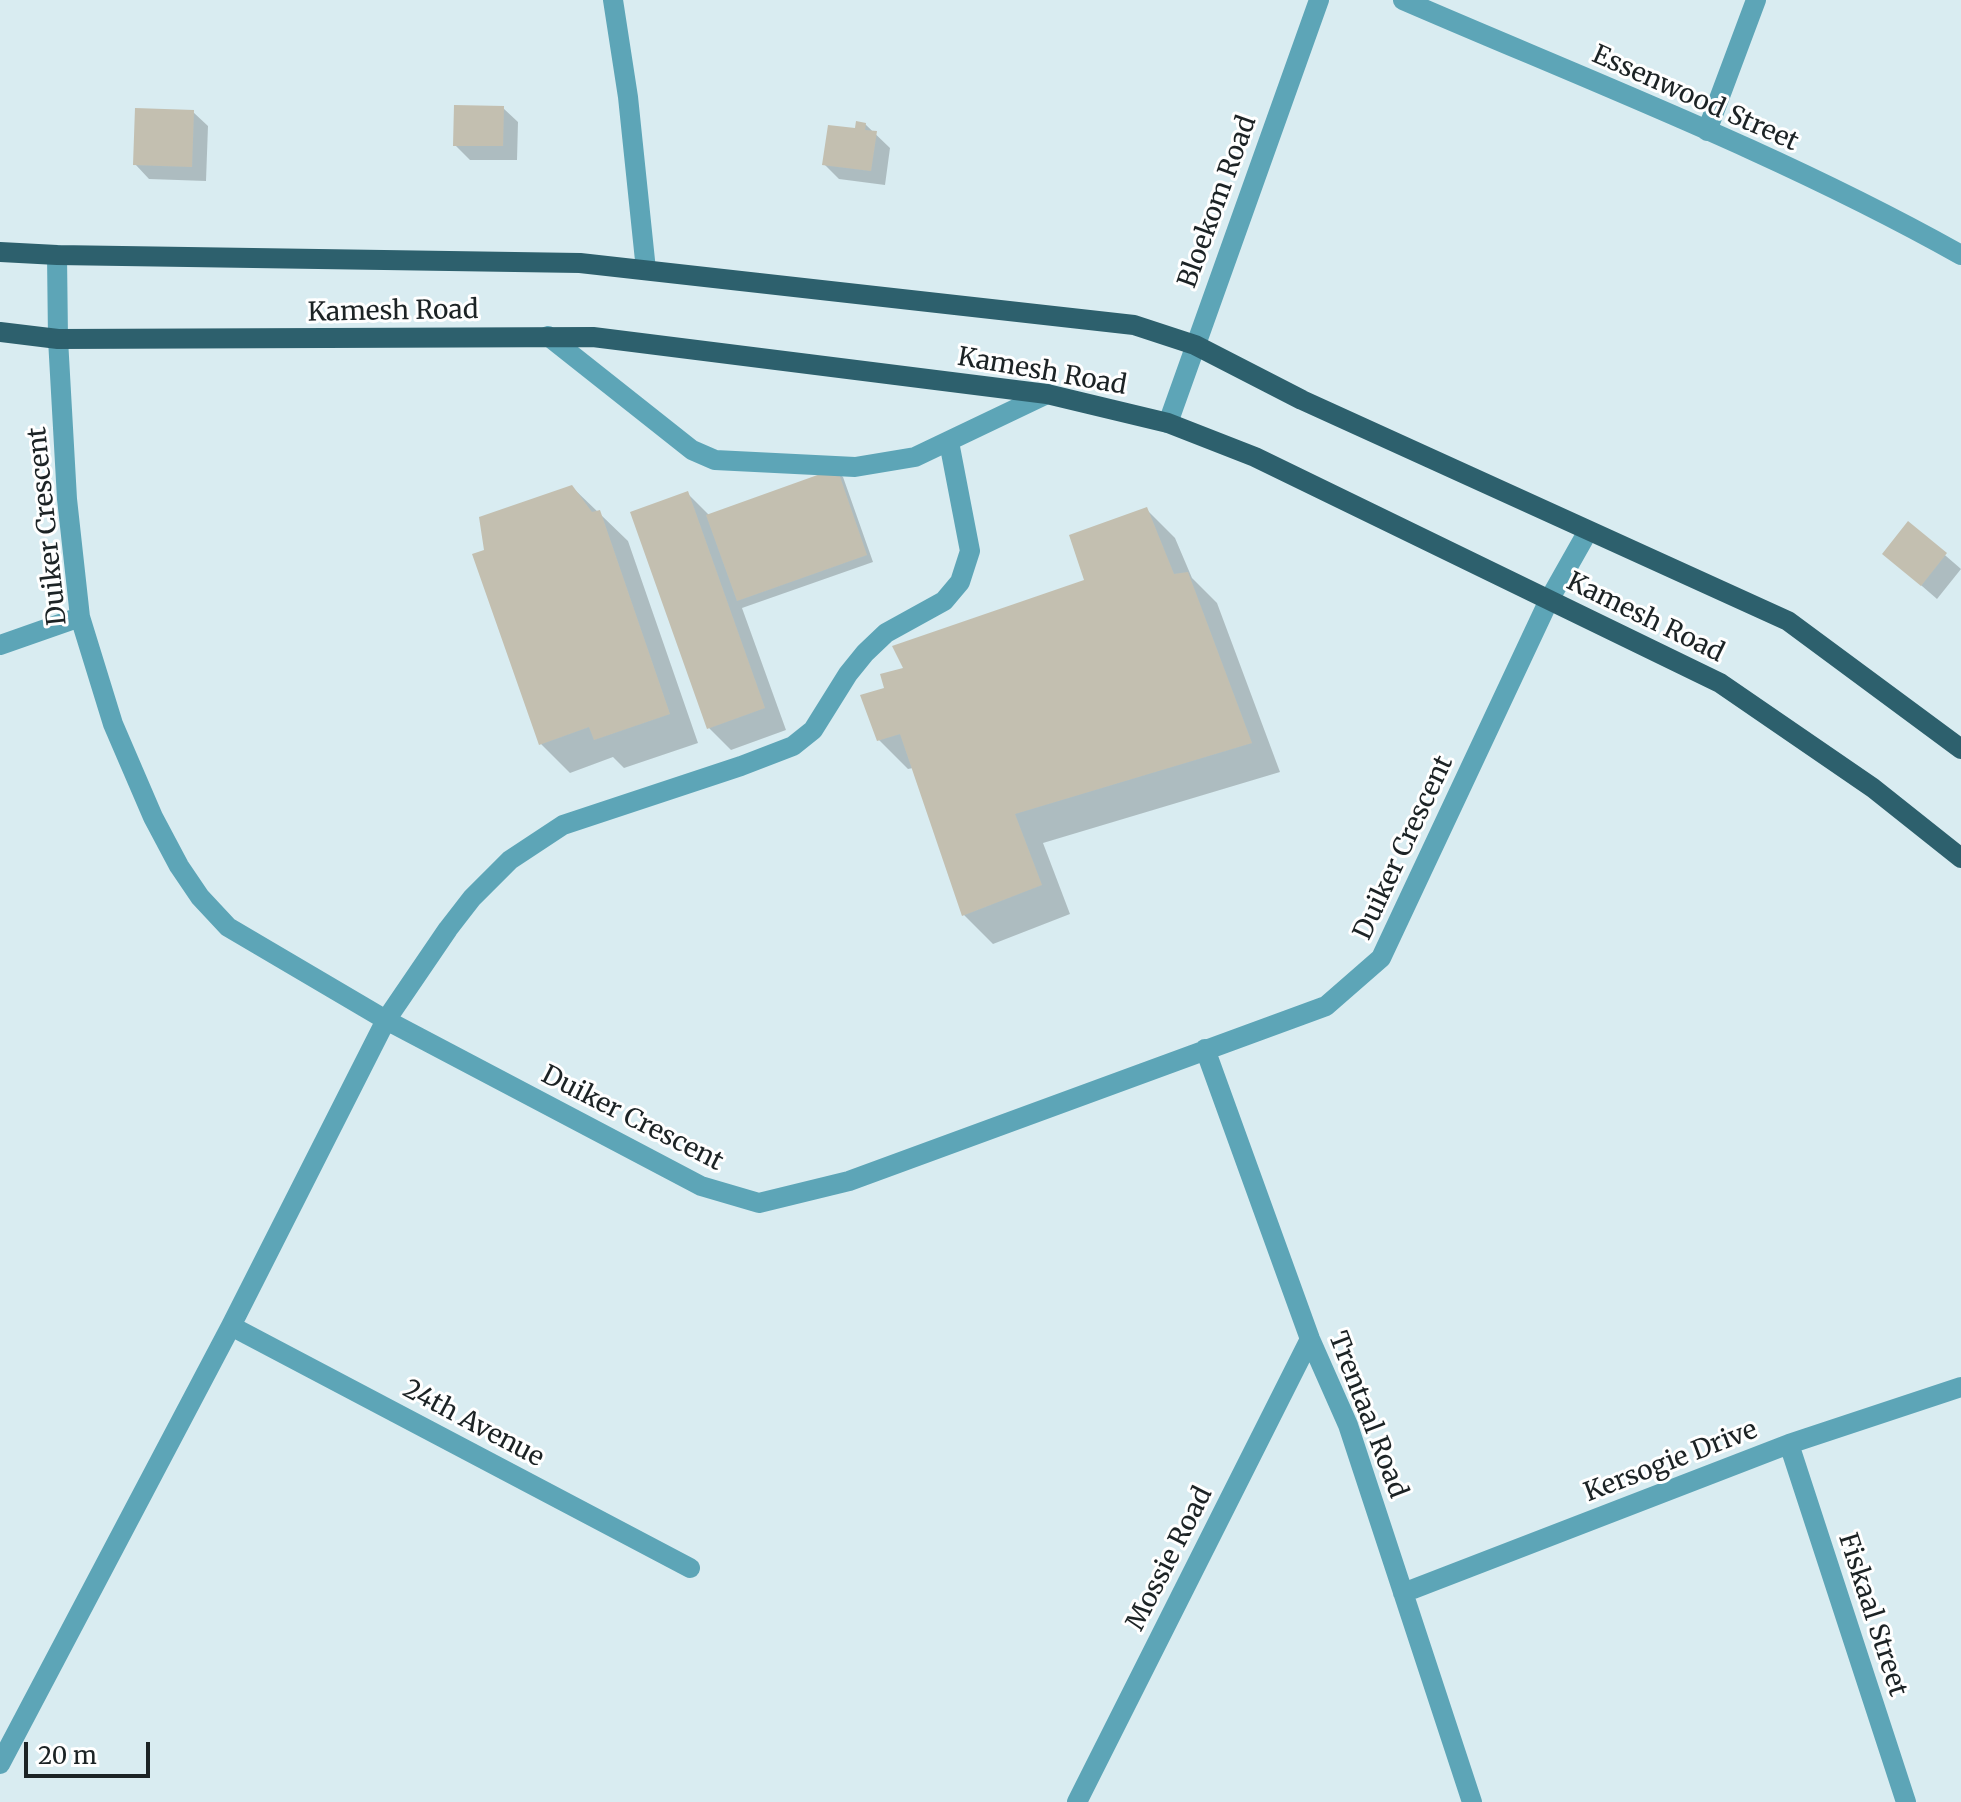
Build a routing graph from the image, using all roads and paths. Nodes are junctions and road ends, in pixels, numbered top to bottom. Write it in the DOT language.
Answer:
graph roads {
  1 [pos="613,0"];
  2 [pos="1319,0"];
  3 [pos="1403,0"];
  4 [pos="1756,0"];
  5 [pos="1707,131"];
  6 [pos="0,252"];
  7 [pos="57,255"];
  8 [pos="1961,255"];
  9 [pos="646,270"];
  10 [pos="0,332"];
  11 [pos="548,336"];
  12 [pos="58,339"];
  13 [pos="1195,345"];
  14 [pos="1047,394"];
  15 [pos="1168,423"];
  16 [pos="949,442"];
  17 [pos="1588,531"];
  18 [pos="1549,600"];
  19 [pos="80,617"];
  20 [pos="0,645"];
  21 [pos="1961,749"];
  22 [pos="1961,858"];
  23 [pos="386,1020"];
  24 [pos="1205,1049"];
  25 [pos="231,1326"];
  26 [pos="1310,1339"];
  27 [pos="1961,1387"];
  28 [pos="1789,1444"];
  29 [pos="690,1568"];
  30 [pos="1403,1593"];
  31 [pos="0,1764"];
  32 [pos="1077,1802"];
  33 [pos="1472,1802"];
  34 [pos="1906,1802"];
  1 -- 9 [label="street"];
  2 -- 13 [label="street, Bloekom Road"];
  3 -- 5 [label="street, Essenwood Street"];
  4 -- 5 [label="street"];
  5 -- 8 [label="street, Essenwood Street"];
  6 -- 7 [label="main road, Kamesh Road"];
  7 -- 9 [label="main road, Kamesh Road"];
  7 -- 12 [label="street, Duiker Crescent"];
  9 -- 13 [label="main road, Kamesh Road"];
  10 -- 12 [label="main road, Kamesh Road"];
  11 -- 12 [label="main road, Kamesh Road"];
  11 -- 14 [label="main road, Kamesh Road"];
  11 -- 16 [label="street"];
  12 -- 19 [label="street, Duiker Crescent"];
  13 -- 15 [label="street, Bloekom Road"];
  13 -- 17 [label="main road, Kamesh Road"];
  14 -- 15 [label="main road, Kamesh Road"];
  14 -- 16 [label="street"];
  15 -- 18 [label="main road, Kamesh Road"];
  16 -- 23 [label="street"];
  17 -- 18 [label="street, Duiker Crescent"];
  17 -- 21 [label="main road, Kamesh Road"];
  18 -- 22 [label="main road, Kamesh Road"];
  18 -- 24 [label="street, Duiker Crescent"];
  19 -- 20 [label="street"];
  19 -- 23 [label="street, Duiker Crescent"];
  23 -- 24 [label="street, Duiker Crescent"];
  23 -- 25 [label="street"];
  24 -- 26 [label="street, Trentaal Road"];
  25 -- 29 [label="street, 24th Avenue"];
  25 -- 31 [label="street"];
  26 -- 30 [label="street, Trentaal Road"];
  26 -- 32 [label="street, Mossie Road"];
  27 -- 28 [label="street, Kersogie Drive"];
  28 -- 30 [label="street, Kersogie Drive"];
  28 -- 34 [label="street, Fiskaal Street"];
  30 -- 33 [label="street, Trentaal Road"];
}
